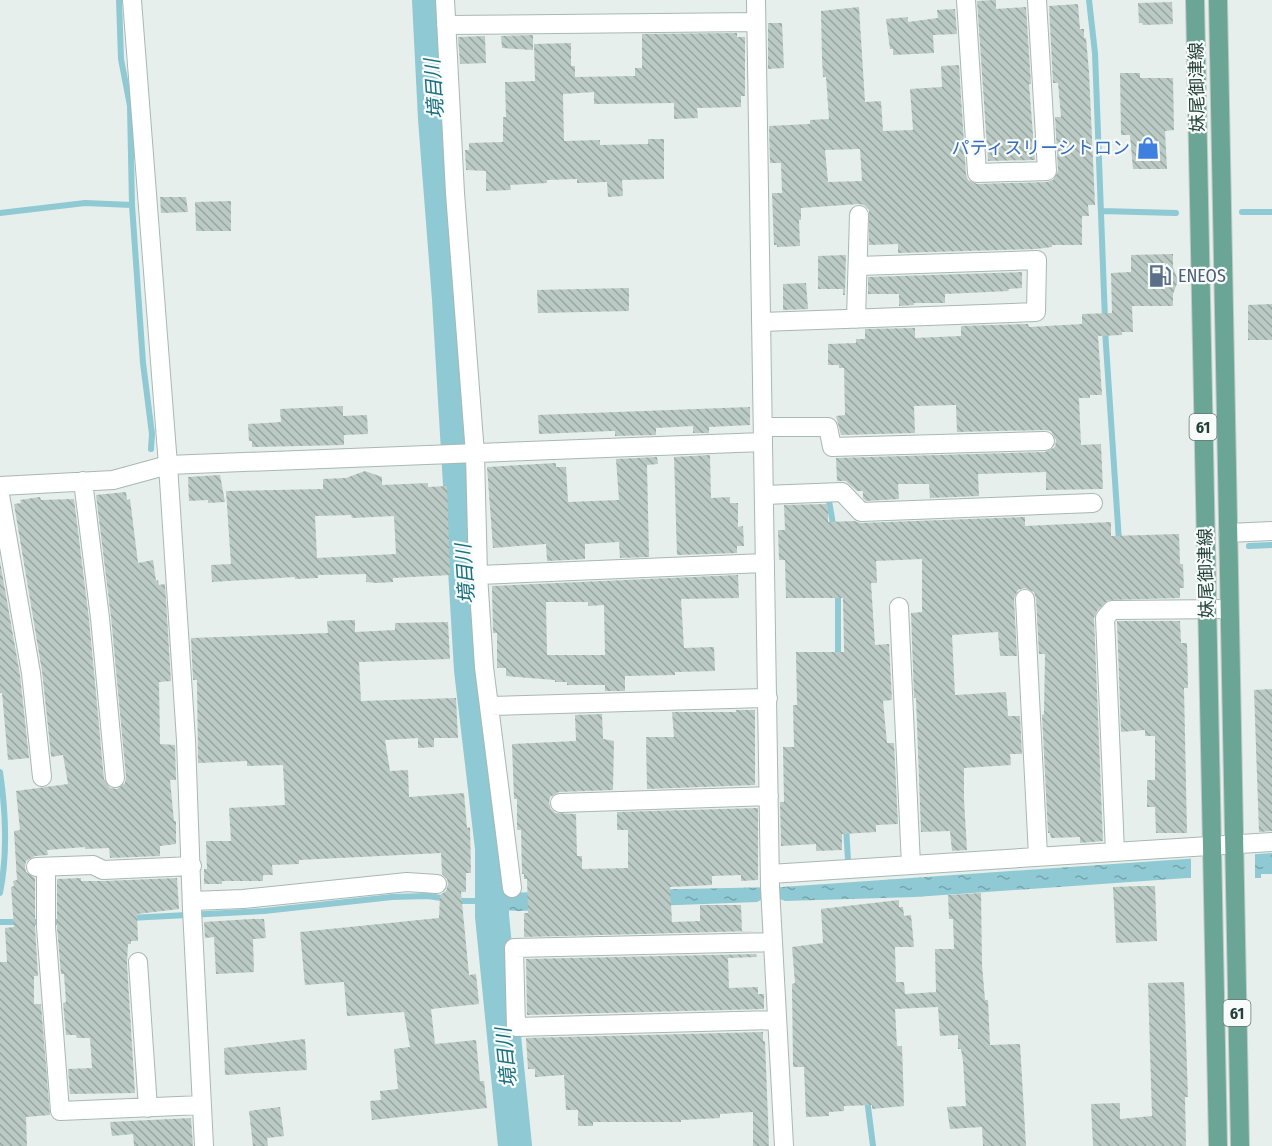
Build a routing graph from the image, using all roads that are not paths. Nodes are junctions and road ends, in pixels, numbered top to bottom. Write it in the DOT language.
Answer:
graph roads {
  1 [pos="132,0"];
  2 [pos="445,0"];
  3 [pos="756,0"];
  4 [pos="966,0"];
  5 [pos="1038,0"];
  6 [pos="1195,0"];
  7 [pos="1218,0"];
  8 [pos="756,22"];
  9 [pos="446,25"];
  10 [pos="860,215"];
  11 [pos="858,266"];
  12 [pos="856,319"];
  13 [pos="761,322"];
  14 [pos="763,435"];
  15 [pos="1045,441"];
  16 [pos="465,454"];
  17 [pos="168,465"];
  18 [pos="83,481"];
  19 [pos="0,486"];
  20 [pos="0,495"];
  21 [pos="764,495"];
  22 [pos="1093,504"];
  23 [pos="1272,531"];
  24 [pos="1228,532"];
  25 [pos="765,563"];
  26 [pos="478,575"];
  27 [pos="1025,599"];
  28 [pos="899,607"];
  29 [pos="1206,609"];
  30 [pos="1230,609"];
  31 [pos="768,698"];
  32 [pos="489,706"];
  33 [pos="42,777"];
  34 [pos="115,778"];
  35 [pos="769,796"];
  36 [pos="560,803"];
  37 [pos="1272,843"];
  38 [pos="1234,849"];
  39 [pos="1213,850"];
  40 [pos="1115,852"];
  41 [pos="1038,856"];
  42 [pos="911,865"];
  43 [pos="192,866"];
  44 [pos="437,884"];
  45 [pos="770,887"];
  46 [pos="512,888"];
  47 [pos="192,910"];
  48 [pos="773,942"];
  49 [pos="138,962"];
  50 [pos="777,1020"];
  51 [pos="202,1105"];
  52 [pos="148,1108"];
  53 [pos="1239,1110"];
  54 [pos="1218,1111"];
  55 [pos="204,1146"];
  56 [pos="784,1146"];
  57 [pos="1210,1146"];
  58 [pos="1218,1146"];
  59 [pos="1240,1146"];
  60 [pos="1249,1146"];
  1 -- 17 [label="street"];
  2 -- 9 [label="street"];
  3 -- 8 [label="street"];
  4 -- 5 [label="street"];
  6 -- 29 [label="main road, 妹尾御津線 / 61"];
  7 -- 24 [label="main road, 妹尾御津線 / 61"];
  8 -- 9 [label="street"];
  8 -- 13 [label="street"];
  9 -- 16 [label="street"];
  10 -- 11 [label="street"];
  11 -- 12 [label="street"];
  11 -- 12 [label="street"];
  12 -- 13 [label="street"];
  13 -- 14 [label="street"];
  14 -- 15 [label="street"];
  14 -- 16 [label="street"];
  14 -- 21 [label="street"];
  16 -- 17 [label="street"];
  16 -- 26 [label="street"];
  17 -- 18 [label="street"];
  17 -- 43 [label="street"];
  18 -- 19 [label="street"];
  18 -- 34 [label="street"];
  20 -- 33 [label="street"];
  21 -- 22 [label="street"];
  21 -- 25 [label="street"];
  23 -- 24 [label="street"];
  24 -- 30 [label="main road, 妹尾御津線 / 61"];
  25 -- 26 [label="street"];
  25 -- 31 [label="street"];
  26 -- 32 [label="street"];
  27 -- 41 [label="street"];
  28 -- 42 [label="street"];
  29 -- 30 [label="street"];
  29 -- 39 [label="main road, 妹尾御津線 / 61"];
  29 -- 40 [label="street"];
  30 -- 38 [label="main road, 妹尾御津線 / 61"];
  31 -- 32 [label="street"];
  31 -- 35 [label="street"];
  32 -- 46 [label="street"];
  35 -- 36 [label="street"];
  35 -- 45 [label="street"];
  37 -- 38 [label="street"];
  38 -- 39 [label="street"];
  38 -- 53 [label="main road, 妹尾御津線 / 61"];
  39 -- 40 [label="street"];
  39 -- 54 [label="main road, 妹尾御津線 / 61"];
  40 -- 41 [label="street"];
  41 -- 42 [label="street"];
  42 -- 45 [label="street"];
  43 -- 47 [label="street"];
  43 -- 52 [label="street"];
  44 -- 47 [label="street"];
  45 -- 48 [label="street"];
  47 -- 51 [label="street"];
  48 -- 50 [label="street"];
  48 -- 50 [label="street"];
  49 -- 52 [label="street"];
  50 -- 56 [label="street"];
  51 -- 52 [label="street"];
  51 -- 55 [label="street"];
  53 -- 59 [label="main road, 妹尾御津線 / 61"];
  53 -- 60 [label="street"];
  54 -- 57 [label="street"];
  54 -- 58 [label="main road, 妹尾御津線 / 61"];
}
